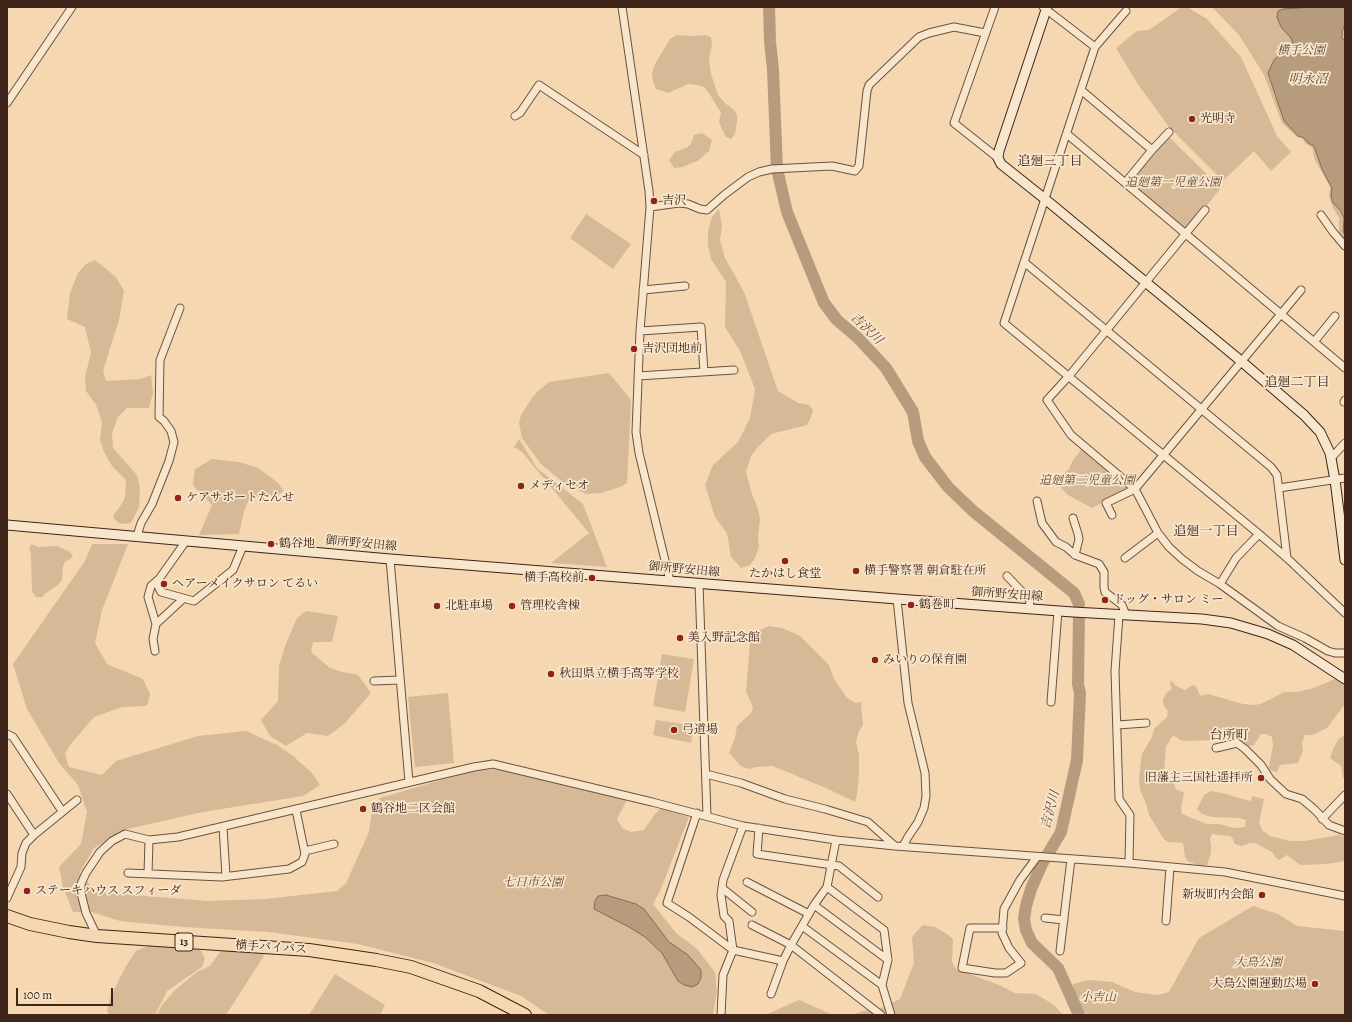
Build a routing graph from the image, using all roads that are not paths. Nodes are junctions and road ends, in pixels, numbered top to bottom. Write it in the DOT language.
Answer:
graph roads {
  1 [pos="72,7"];
  2 [pos="622,7"];
  3 [pos="995,7"];
  4 [pos="1046,8"];
  5 [pos="1126,12"];
  6 [pos="985,33"];
  7 [pos="1095,47"];
  8 [pos="1081,90"];
  9 [pos="7,103"];
  10 [pos="515,116"];
  11 [pos="1169,132"];
  12 [pos="1067,134"];
  13 [pos="1152,150"];
  14 [pos="644,155"];
  15 [pos="998,158"];
  16 [pos="1125,183"];
  17 [pos="1045,199"];
  18 [pos="650,207"];
  19 [pos="1205,210"];
  20 [pos="1321,214"];
  21 [pos="1186,235"];
  22 [pos="1345,246"];
  23 [pos="1024,262"];
  24 [pos="1145,282"];
  25 [pos="685,286"];
  26 [pos="643,290"];
  27 [pos="1301,290"];
  28 [pos="180,308"];
  29 [pos="1281,314"];
  30 [pos="1335,316"];
  31 [pos="1107,330"];
  32 [pos="640,331"];
  33 [pos="1314,342"];
  34 [pos="1241,361"];
  35 [pos="1345,368"];
  36 [pos="734,370"];
  37 [pos="704,372"];
  38 [pos="638,376"];
  39 [pos="1069,376"];
  40 [pos="1202,410"];
  41 [pos="1345,443"];
  42 [pos="1163,454"];
  43 [pos="1331,458"];
  44 [pos="1345,478"];
  45 [pos="1335,480"];
  46 [pos="1279,488"];
  47 [pos="1136,489"];
  48 [pos="1037,501"];
  49 [pos="1112,515"];
  50 [pos="1073,518"];
  51 [pos="7,525"];
  52 [pos="1158,533"];
  53 [pos="1260,534"];
  54 [pos="137,536"];
  55 [pos="186,541"];
  56 [pos="1344,544"];
  57 [pos="243,546"];
  58 [pos="1075,555"];
  59 [pos="1125,558"];
  60 [pos="1287,558"];
  61 [pos="390,559"];
  62 [pos="1345,560"];
  63 [pos="1007,576"];
  64 [pos="670,581"];
  65 [pos="156,582"];
  66 [pos="700,583"];
  67 [pos="1220,584"];
  68 [pos="183,599"];
  69 [pos="897,599"];
  70 [pos="1029,609"];
  71 [pos="1058,611"];
  72 [pos="1345,613"];
  73 [pos="1123,615"];
  74 [pos="156,624"];
  75 [pos="155,651"];
  76 [pos="1345,652"];
  77 [pos="1345,679"];
  78 [pos="400,680"];
  79 [pos="374,681"];
  80 [pos="1052,702"];
  81 [pos="1146,723"];
  82 [pos="1117,725"];
  83 [pos="7,734"];
  84 [pos="1216,748"];
  85 [pos="706,774"];
  86 [pos="409,782"];
  87 [pos="7,794"];
  88 [pos="1345,795"];
  89 [pos="77,800"];
  90 [pos="296,810"];
  91 [pos="62,811"];
  92 [pos="697,813"];
  93 [pos="708,816"];
  94 [pos="1322,819"];
  95 [pos="743,826"];
  96 [pos="223,827"];
  97 [pos="759,828"];
  98 [pos="1345,831"];
  99 [pos="34,835"];
  100 [pos="149,840"];
  101 [pos="836,840"];
  102 [pos="334,844"];
  103 [pos="895,846"];
  104 [pos="903,846"];
  105 [pos="305,851"];
  106 [pos="1037,857"];
  107 [pos="1071,859"];
  108 [pos="1129,863"];
  109 [pos="831,865"];
  110 [pos="1170,867"];
  111 [pos="128,873"];
  112 [pos="148,874"];
  113 [pos="226,876"];
  114 [pos="747,882"];
  115 [pos="827,887"];
  116 [pos="722,888"];
  117 [pos="878,896"];
  118 [pos="1345,896"];
  119 [pos="7,898"];
  120 [pos="814,905"];
  121 [pos="752,912"];
  122 [pos="809,914"];
  123 [pos="7,916"];
  124 [pos="1045,918"];
  125 [pos="1064,920"];
  126 [pos="1166,921"];
  127 [pos="752,925"];
  128 [pos="802,926"];
  129 [pos="1002,928"];
  130 [pos="96,936"];
  131 [pos="791,945"];
  132 [pos="733,950"];
  133 [pos="1060,951"];
  134 [pos="888,960"];
  135 [pos="783,961"];
  136 [pos="882,985"];
  137 [pos="772,994"];
  138 [pos="525,1015"];
  139 [pos="721,1015"];
  140 [pos="881,1015"];
  141 [pos="891,1015"];
  1 -- 9 [label="street"];
  2 -- 14 [label="street"];
  3 -- 6 [label="street"];
  4 -- 7 [label="street"];
  4 -- 15 [label="main road"];
  5 -- 7 [label="street"];
  6 -- 15 [label="street"];
  6 -- 18 [label="street"];
  7 -- 8 [label="street"];
  8 -- 12 [label="street"];
  8 -- 13 [label="street"];
  10 -- 14 [label="street"];
  11 -- 13 [label="street"];
  12 -- 16 [label="street"];
  12 -- 17 [label="street"];
  13 -- 16 [label="street"];
  14 -- 18 [label="street"];
  15 -- 17 [label="main road"];
  16 -- 21 [label="street"];
  17 -- 23 [label="street"];
  17 -- 24 [label="main road"];
  18 -- 26 [label="street"];
  19 -- 21 [label="street"];
  20 -- 22 [label="street"];
  21 -- 24 [label="street"];
  21 -- 29 [label="street"];
  23 -- 31 [label="street"];
  23 -- 39 [label="street"];
  24 -- 31 [label="street"];
  24 -- 34 [label="main road"];
  25 -- 26 [label="street"];
  26 -- 32 [label="street"];
  27 -- 29 [label="street"];
  28 -- 54 [label="street"];
  29 -- 33 [label="street"];
  29 -- 34 [label="street"];
  30 -- 33 [label="street"];
  31 -- 39 [label="street"];
  31 -- 40 [label="street"];
  32 -- 37 [label="street"];
  32 -- 38 [label="street"];
  33 -- 35 [label="street"];
  34 -- 40 [label="street"];
  34 -- 43 [label="main road"];
  36 -- 37 [label="street"];
  37 -- 38 [label="street"];
  38 -- 64 [label="street"];
  39 -- 42 [label="street"];
  39 -- 47 [label="street"];
  40 -- 42 [label="street"];
  40 -- 46 [label="street"];
  41 -- 43 [label="street"];
  42 -- 47 [label="street"];
  42 -- 53 [label="street"];
  43 -- 45 [label="main road"];
  44 -- 45 [label="street"];
  45 -- 46 [label="street"];
  45 -- 56 [label="main road"];
  46 -- 60 [label="street"];
  47 -- 49 [label="street"];
  47 -- 52 [label="street"];
  48 -- 58 [label="street"];
  50 -- 58 [label="street"];
  51 -- 54 [label="main road, 御所野安田線"];
  52 -- 59 [label="street"];
  52 -- 67 [label="street"];
  53 -- 60 [label="street"];
  53 -- 67 [label="street"];
  54 -- 55 [label="main road, 御所野安田線"];
  55 -- 57 [label="main road, 御所野安田線"];
  55 -- 65 [label="street"];
  56 -- 62 [label="main road"];
  57 -- 61 [label="main road, 御所野安田線"];
  57 -- 68 [label="street"];
  58 -- 73 [label="street"];
  60 -- 72 [label="street"];
  61 -- 64 [label="main road, 御所野安田線"];
  61 -- 78 [label="street"];
  63 -- 70 [label="street"];
  64 -- 66 [label="main road, 御所野安田線"];
  65 -- 68 [label="street"];
  65 -- 74 [label="street"];
  66 -- 69 [label="main road, 御所野安田線"];
  66 -- 85 [label="street"];
  67 -- 76 [label="street"];
  68 -- 74 [label="street"];
  69 -- 70 [label="main road, 御所野安田線"];
  69 -- 104 [label="street"];
  70 -- 71 [label="main road, 御所野安田線"];
  71 -- 73 [label="main road, 御所野安田線"];
  71 -- 80 [label="street"];
  73 -- 77 [label="main road, 御所野安田線"];
  73 -- 82 [label="street"];
  74 -- 75 [label="street"];
  78 -- 79 [label="street"];
  78 -- 86 [label="street"];
  81 -- 82 [label="street"];
  82 -- 108 [label="street"];
  83 -- 91 [label="street"];
  84 -- 94 [label="street"];
  85 -- 93 [label="street"];
  85 -- 103 [label="street"];
  86 -- 90 [label="street"];
  86 -- 92 [label="street"];
  87 -- 99 [label="street"];
  88 -- 94 [label="street"];
  89 -- 91 [label="street"];
  90 -- 96 [label="street"];
  90 -- 105 [label="street"];
  91 -- 99 [label="street"];
  92 -- 93 [label="street"];
  92 -- 132 [label="street"];
  93 -- 95 [label="street"];
  94 -- 98 [label="street"];
  95 -- 97 [label="street"];
  95 -- 116 [label="street"];
  96 -- 100 [label="street"];
  96 -- 113 [label="street"];
  97 -- 101 [label="street"];
  97 -- 109 [label="street"];
  99 -- 119 [label="street"];
  100 -- 112 [label="street"];
  100 -- 130 [label="street"];
  101 -- 103 [label="street"];
  101 -- 109 [label="street"];
  102 -- 105 [label="street"];
  103 -- 104 [label="street"];
  104 -- 106 [label="street"];
  105 -- 113 [label="street"];
  106 -- 107 [label="street"];
  106 -- 129 [label="street"];
  107 -- 108 [label="street"];
  107 -- 125 [label="street"];
  108 -- 110 [label="street"];
  109 -- 115 [label="street"];
  109 -- 117 [label="street"];
  110 -- 118 [label="street"];
  110 -- 126 [label="street"];
  111 -- 112 [label="street"];
  112 -- 113 [label="street"];
  114 -- 122 [label="street"];
  115 -- 120 [label="street"];
  115 -- 134 [label="street"];
  116 -- 121 [label="street"];
  116 -- 132 [label="street"];
  120 -- 122 [label="street"];
  120 -- 134 [label="street"];
  122 -- 128 [label="street"];
  123 -- 130 [label="highway, 横手バイパス / 13"];
  124 -- 125 [label="street"];
  125 -- 133 [label="street"];
  127 -- 131 [label="street"];
  128 -- 131 [label="street"];
  128 -- 136 [label="street"];
  129 -- 129 [label="street"];
  130 -- 138 [label="highway, 横手バイパス / 13"];
  131 -- 135 [label="street"];
  131 -- 140 [label="street"];
  132 -- 135 [label="street"];
  132 -- 139 [label="street"];
  134 -- 136 [label="street"];
  135 -- 137 [label="street"];
  136 -- 141 [label="street"];
}
